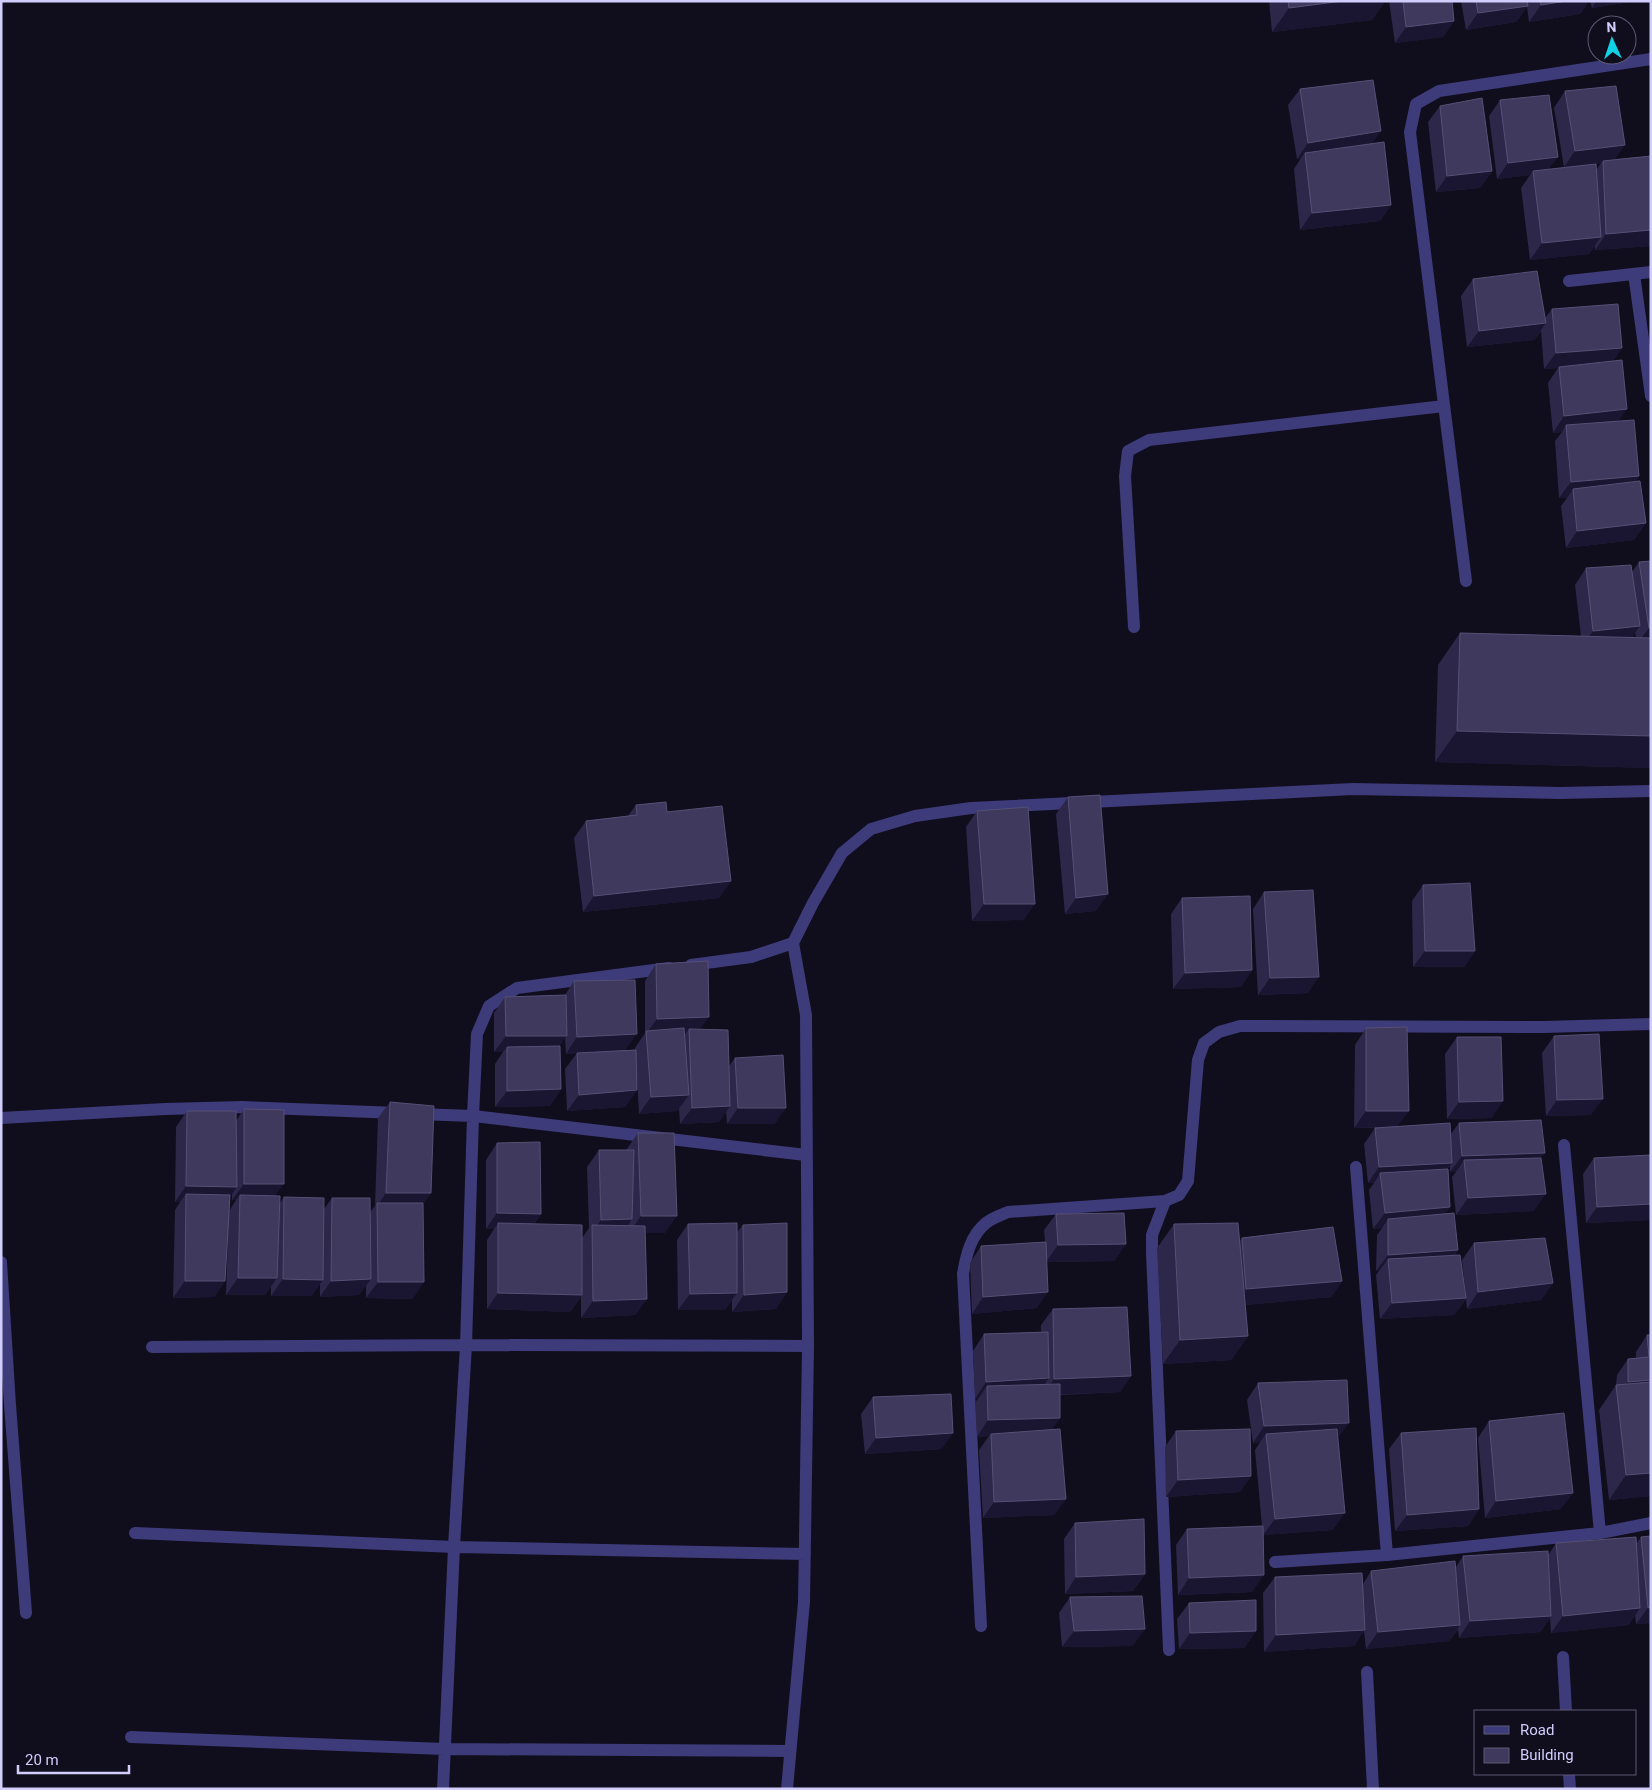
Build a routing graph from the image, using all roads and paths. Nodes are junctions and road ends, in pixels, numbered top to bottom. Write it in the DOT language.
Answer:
graph roads {
  1 [pos="1651,59"];
  2 [pos="1651,272"];
  3 [pos="1634,274"];
  4 [pos="1569,281"];
  5 [pos="1651,396"];
  6 [pos="1444,406"];
  7 [pos="1466,581"];
  8 [pos="1134,626"];
  9 [pos="1651,791"];
  10 [pos="793,943"];
  11 [pos="1651,1024"];
  12 [pos="473,1116"];
  13 [pos="1,1118"];
  14 [pos="1564,1145"];
  15 [pos="806,1155"];
  16 [pos="1356,1168"];
  17 [pos="1165,1201"];
  18 [pos="1,1262"];
  19 [pos="466,1345"];
  20 [pos="152,1346"];
  21 [pos="808,1346"];
  22 [pos="6,1406"];
  23 [pos="1651,1523"];
  24 [pos="1600,1533"];
  25 [pos="135,1534"];
  26 [pos="454,1546"];
  27 [pos="805,1554"];
  28 [pos="1387,1555"];
  29 [pos="1274,1562"];
  30 [pos="26,1613"];
  31 [pos="981,1626"];
  32 [pos="1169,1650"];
  33 [pos="1563,1657"];
  34 [pos="1367,1672"];
  35 [pos="1566,1710"];
  36 [pos="131,1736"];
  37 [pos="444,1749"];
  38 [pos="790,1751"];
  39 [pos="1569,1775"];
  40 [pos="443,1789"];
  41 [pos="787,1789"];
  42 [pos="1373,1789"];
  43 [pos="1570,1789"];
  1 -- 6 [label="street"];
  2 -- 3 [label="street"];
  3 -- 4 [label="street"];
  3 -- 5 [label="street"];
  6 -- 7 [label="street"];
  6 -- 8 [label="street"];
  9 -- 10 [label="street"];
  10 -- 12 [label="street"];
  10 -- 15 [label="street"];
  11 -- 17 [label="street"];
  12 -- 13 [label="street"];
  12 -- 15 [label="street"];
  12 -- 19 [label="street"];
  14 -- 24 [label="street"];
  15 -- 21 [label="street"];
  16 -- 28 [label="street"];
  17 -- 31 [label="street"];
  17 -- 32 [label="street"];
  18 -- 22 [label="street"];
  19 -- 20 [label="street"];
  19 -- 21 [label="street"];
  19 -- 26 [label="street"];
  21 -- 27 [label="street"];
  22 -- 30 [label="street"];
  23 -- 24 [label="street"];
  24 -- 28 [label="street"];
  25 -- 26 [label="street"];
  26 -- 27 [label="street"];
  26 -- 37 [label="street"];
  27 -- 38 [label="street"];
  28 -- 29 [label="street"];
  33 -- 35 [label="street"];
  34 -- 42 [label="street"];
  36 -- 37 [label="street"];
  37 -- 38 [label="street"];
  37 -- 40 [label="street"];
  38 -- 41 [label="street"];
  39 -- 43 [label="street"];
}
